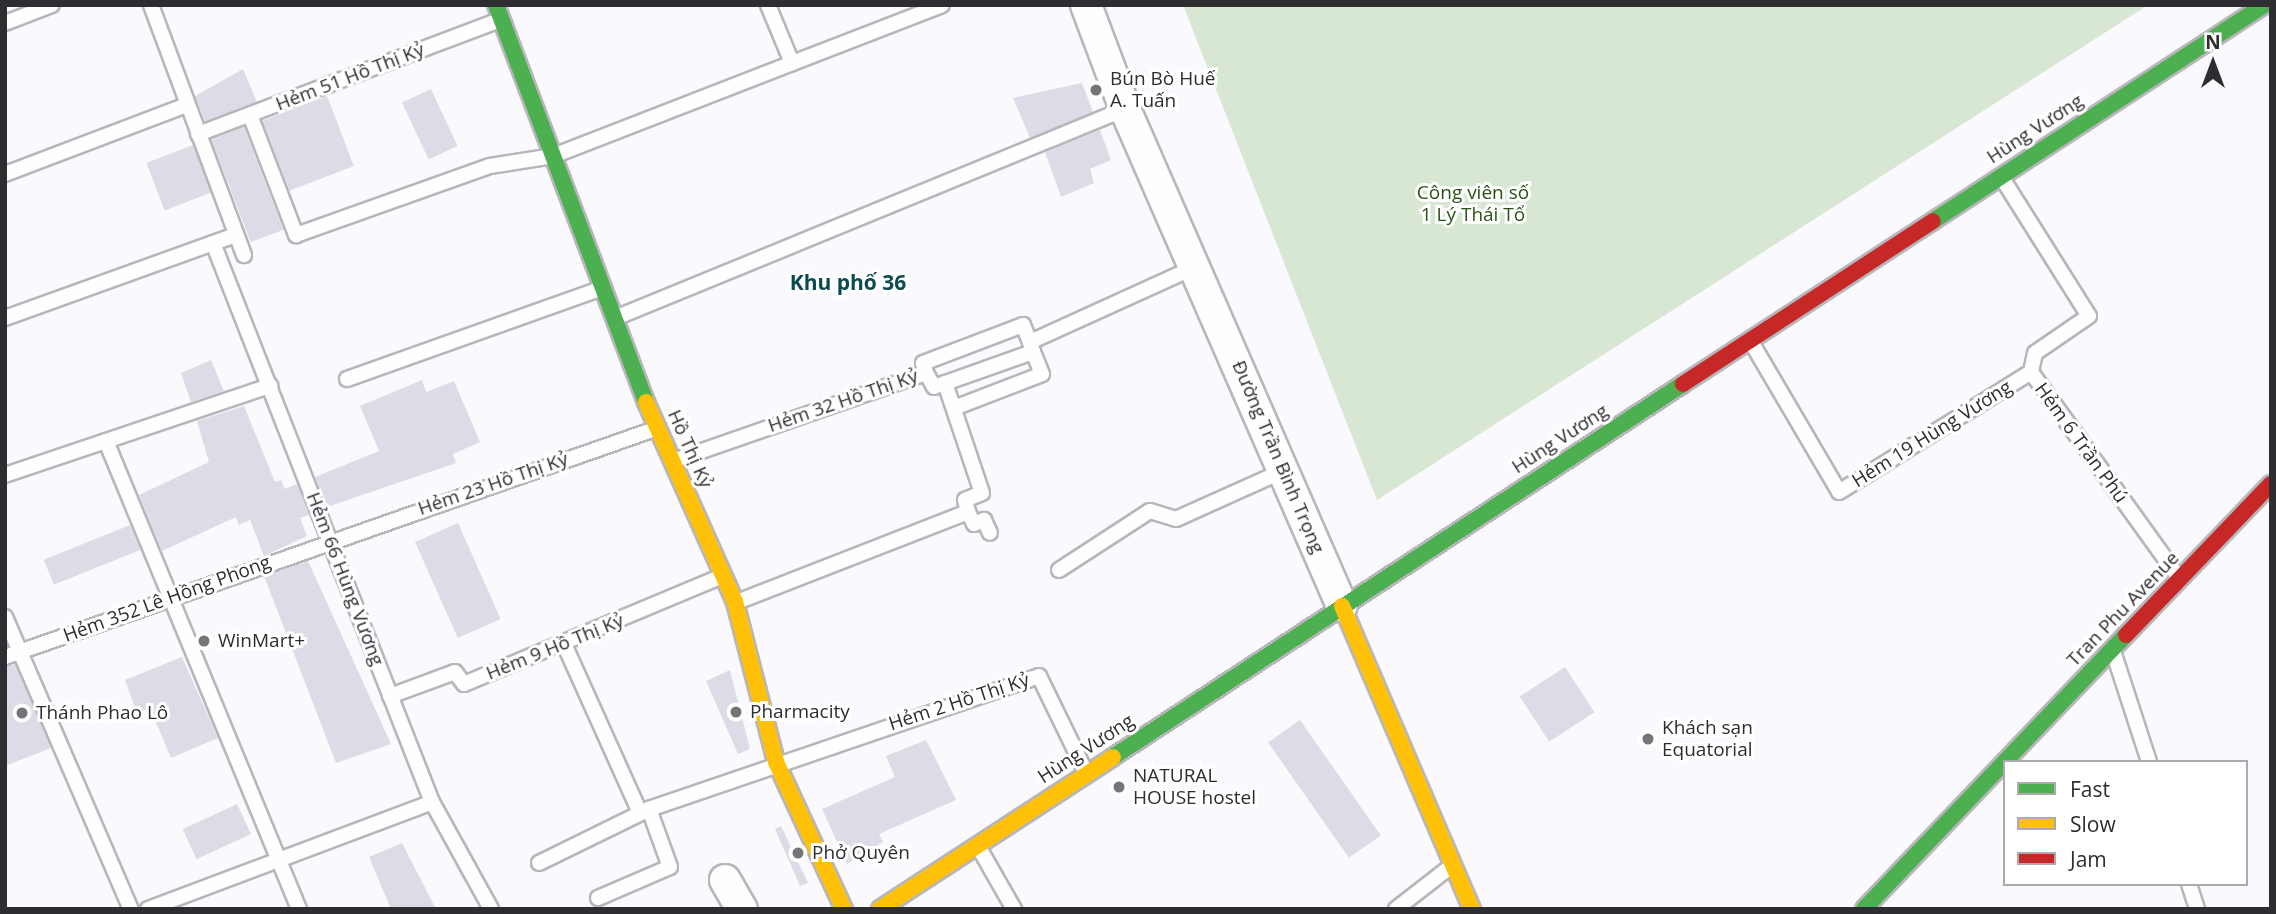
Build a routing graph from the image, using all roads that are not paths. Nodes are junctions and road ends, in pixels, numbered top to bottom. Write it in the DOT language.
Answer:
graph roads {
  1 [pos="52,5"];
  2 [pos="151,5"];
  3 [pos="768,5"];
  4 [pos="942,5"];
  5 [pos="1086,5"];
  6 [pos="2264,5"];
  7 [pos="501,10"];
  8 [pos="5,23"];
  9 [pos="792,63"];
  10 [pos="187,105"];
  11 [pos="1125,109"];
  12 [pos="250,115"];
  13 [pos="198,134"];
  14 [pos="553,156"];
  15 [pos="5,173"];
  16 [pos="2001,177"];
  17 [pos="236,235"];
  18 [pos="213,243"];
  19 [pos="244,255"];
  20 [pos="1195,267"];
  21 [pos="603,288"];
  22 [pos="5,318"];
  23 [pos="615,318"];
  24 [pos="1750,340"];
  25 [pos="1031,347"];
  26 [pos="2031,372"];
  27 [pos="926,373"];
  28 [pos="348,379"];
  29 [pos="945,383"];
  30 [pos="270,386"];
  31 [pos="954,408"];
  32 [pos="656,428"];
  33 [pos="106,441"];
  34 [pos="672,461"];
  35 [pos="1285,470"];
  36 [pos="5,475"];
  37 [pos="2271,484"];
  38 [pos="968,512"];
  39 [pos="990,533"];
  40 [pos="329,540"];
  41 [pos="1059,570"];
  42 [pos="724,575"];
  43 [pos="2180,579"];
  44 [pos="170,598"];
  45 [pos="735,602"];
  46 [pos="1342,606"];
  47 [pos="5,617"];
  48 [pos="565,646"];
  49 [pos="2113,650"];
  50 [pos="20,652"];
  51 [pos="5,657"];
  52 [pos="390,696"];
  53 [pos="2007,760"];
  54 [pos="2148,760"];
  55 [pos="776,762"];
  56 [pos="2003,764"];
  57 [pos="1086,774"];
  58 [pos="432,802"];
  59 [pos="644,811"];
  60 [pos="978,845"];
  61 [pos="280,861"];
  62 [pos="539,863"];
  63 [pos="1455,864"];
  64 [pos="725,880"];
  65 [pos="2190,886"];
  66 [pos="598,898"];
  67 [pos="131,909"];
  68 [pos="148,909"];
  69 [pos="299,909"];
  70 [pos="491,909"];
  71 [pos="742,909"];
  72 [pos="844,909"];
  73 [pos="880,909"];
  74 [pos="1014,909"];
  75 [pos="1396,909"];
  76 [pos="1472,909"];
  77 [pos="1864,909"];
  78 [pos="2197,909"];
  1 -- 8 [label="lane"];
  2 -- 10 [label="lane"];
  3 -- 9 [label="lane"];
  4 -- 9 [label="lane"];
  5 -- 11 [label="street, Đường Trần Bình Trọng"];
  6 -- 16 [label="main road, Hùng Vương"];
  7 -- 12 [label="lane, Hẻm 51 Hồ Thị Kỷ"];
  7 -- 14 [label="main road, Hồ Thị Kỷ"];
  9 -- 14 [label="lane"];
  10 -- 13 [label="lane"];
  10 -- 15 [label="lane"];
  11 -- 20 [label="street, Đường Trần Bình Trọng"];
  11 -- 23 [label="lane"];
  12 -- 13 [label="lane, Hẻm 51 Hồ Thị Kỷ"];
  12 -- 14 [label="lane"];
  13 -- 17 [label="lane"];
  14 -- 21 [label="main road, Hồ Thị Kỷ"];
  16 -- 24 [label="main road, Hùng Vương"];
  16 -- 26 [label="lane, Hẻm 6 Trần Phú"];
  17 -- 18 [label="lane"];
  17 -- 19 [label="lane"];
  18 -- 22 [label="lane"];
  18 -- 30 [label="lane, Hẻm 66 Hùng Vương"];
  20 -- 25 [label="lane"];
  20 -- 35 [label="street, Đường Trần Bình Trọng"];
  21 -- 23 [label="main road, Hồ Thị Kỷ"];
  21 -- 28 [label="lane"];
  23 -- 32 [label="main road, Hồ Thị Kỷ"];
  24 -- 26 [label="lane, Hẻm 19 Hùng Vương"];
  24 -- 46 [label="main road, Hùng Vương"];
  25 -- 27 [label="lane, Hẻm 32 Hồ Thị Kỷ"];
  25 -- 29 [label="lane"];
  25 -- 31 [label="lane"];
  26 -- 43 [label="lane, Hẻm 6 Trần Phú"];
  27 -- 29 [label="lane"];
  27 -- 34 [label="lane, Hẻm 32 Hồ Thị Kỷ"];
  29 -- 31 [label="lane"];
  30 -- 33 [label="lane"];
  30 -- 40 [label="lane, Hẻm 66 Hùng Vương"];
  31 -- 38 [label="lane"];
  32 -- 34 [label="main road, Hồ Thị Kỷ"];
  32 -- 40 [label="lane, Hẻm 23 Hồ Thị Kỷ"];
  33 -- 36 [label="lane"];
  33 -- 44 [label="lane"];
  34 -- 42 [label="main road, Hồ Thị Kỷ"];
  35 -- 41 [label="lane"];
  35 -- 46 [label="street, Đường Trần Bình Trọng"];
  37 -- 43 [label="main road, Tran Phu Avenue"];
  38 -- 39 [label="lane"];
  38 -- 45 [label="lane"];
  40 -- 44 [label="lane, Hẻm 352 Lê Hồng Phong"];
  40 -- 52 [label="lane, Hẻm 66 Hùng Vương"];
  42 -- 45 [label="main road, Hồ Thị Kỷ"];
  42 -- 48 [label="lane, Hẻm 9 Hồ Thị Kỷ"];
  43 -- 49 [label="main road, Tran Phu Avenue"];
  44 -- 50 [label="lane, Hẻm 352 Lê Hồng Phong"];
  44 -- 61 [label="lane"];
  45 -- 55 [label="main road, Hồ Thị Kỷ"];
  46 -- 57 [label="main road, Hùng Vương"];
  46 -- 63 [label="main road, Đường Trần Bình Trọng"];
  47 -- 50 [label="lane"];
  48 -- 52 [label="lane, Hẻm 9 Hồ Thị Kỷ"];
  48 -- 59 [label="lane"];
  49 -- 53 [label="main road, Tran Phu Avenue"];
  49 -- 54 [label="lane"];
  50 -- 51 [label="lane, Hẻm 352 Lê Hồng Phong"];
  50 -- 67 [label="lane"];
  52 -- 58 [label="lane, Hẻm 66 Hùng Vương"];
  55 -- 57 [label="lane, Hẻm 2 Hồ Thị Kỷ"];
  55 -- 59 [label="lane"];
  55 -- 72 [label="main road, Hồ Thị Kỷ"];
  56 -- 77 [label="main road, Tran Phu Avenue"];
  57 -- 60 [label="main road, Hùng Vương"];
  58 -- 61 [label="lane"];
  58 -- 70 [label="lane, Hẻm 66 Hùng Vương"];
  59 -- 62 [label="lane"];
  59 -- 66 [label="lane"];
  60 -- 73 [label="main road, Hùng Vương"];
  60 -- 74 [label="lane"];
  61 -- 68 [label="lane"];
  61 -- 69 [label="lane"];
  63 -- 75 [label="lane"];
  63 -- 76 [label="main road, Đường Trần Bình Trọng"];
  64 -- 71 [label="street"];
  65 -- 78 [label="lane"];
}
